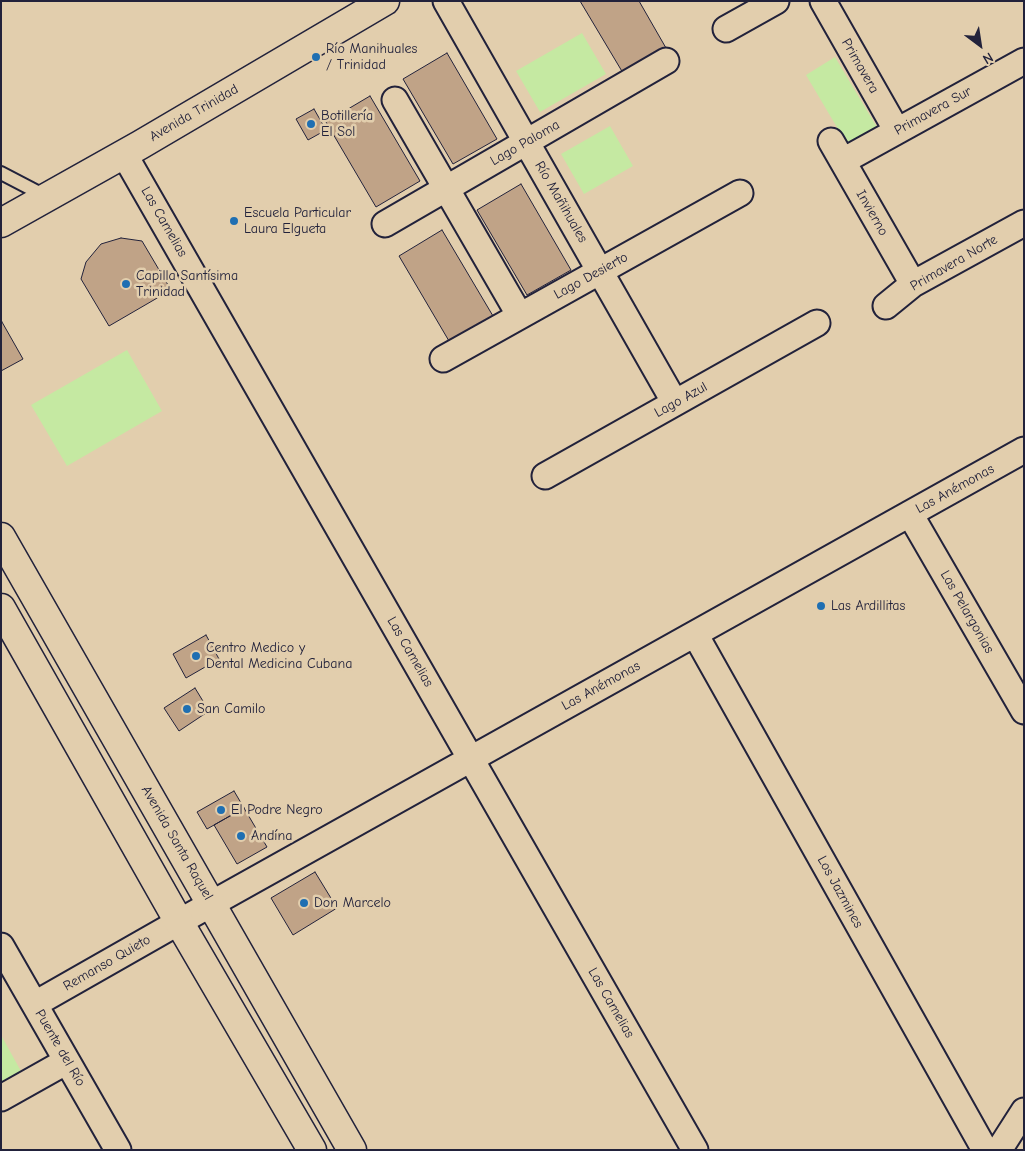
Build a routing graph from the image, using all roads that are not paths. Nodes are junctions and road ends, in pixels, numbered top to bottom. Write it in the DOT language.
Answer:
graph roads {
  1 [pos="385,1"];
  2 [pos="446,1"];
  3 [pos="776,1"];
  4 [pos="823,1"];
  5 [pos="726,29"];
  6 [pos="1024,61"];
  7 [pos="666,62"];
  8 [pos="395,100"];
  9 [pos="897,131"];
  10 [pos="527,142"];
  11 [pos="837,151"];
  12 [pos="124,154"];
  13 [pos="1,173"];
  14 [pos="447,189"];
  15 [pos="740,193"];
  16 [pos="47,197"];
  17 [pos="1,223"];
  18 [pos="1024,223"];
  19 [pos="385,224"];
  20 [pos="600,271"];
  21 [pos="912,284"];
  22 [pos="886,306"];
  23 [pos="520,316"];
  24 [pos="817,323"];
  25 [pos="443,359"];
  26 [pos="675,403"];
  27 [pos="1024,450"];
  28 [pos="546,476"];
  29 [pos="910,514"];
  30 [pos="1,537"];
  31 [pos="1,608"];
  32 [pos="695,634"];
  33 [pos="1024,711"];
  34 [pos="471,759"];
  35 [pos="212,904"];
  36 [pos="179,922"];
  37 [pos="1,946"];
  38 [pos="10,981"];
  39 [pos="35,1004"];
  40 [pos="67,1061"];
  41 [pos="1,1098"];
  42 [pos="1024,1111"];
  43 [pos="1024,1144"];
  44 [pos="118,1150"];
  45 [pos="312,1150"];
  46 [pos="352,1150"];
  47 [pos="695,1150"];
  48 [pos="984,1150"];
  49 [pos="999,1150"];
  50 [pos="1013,1150"];
  1 -- 12 [label="main road, Avenida Trinidad"];
  2 -- 10 [label="street, Río Mañihuales"];
  3 -- 5 [label="street"];
  4 -- 9 [label="street, Primavera"];
  6 -- 9 [label="street, Primavera Sur"];
  7 -- 10 [label="street, Lago Paloma"];
  8 -- 14 [label="street"];
  9 -- 11 [label="street, Primavera Sur"];
  10 -- 14 [label="street, Lago Paloma"];
  10 -- 20 [label="street, Río Mañihuales"];
  11 -- 21 [label="street, Invierno"];
  12 -- 16 [label="main road, Avenida Trinidad"];
  12 -- 34 [label="street, Las Camelias"];
  13 -- 16 [label="lane"];
  14 -- 19 [label="street, Lago Paloma"];
  14 -- 23 [label="street"];
  15 -- 20 [label="street, Lago Desierto"];
  16 -- 17 [label="main road, Avenida Trinidad"];
  18 -- 21 [label="street, Primavera Norte"];
  20 -- 23 [label="street, Lago Desierto"];
  20 -- 26 [label="street, Río Mañihuales"];
  21 -- 22 [label="street, Primavera Norte"];
  23 -- 25 [label="street, Lago Desierto"];
  24 -- 26 [label="street, Lago Azul"];
  26 -- 28 [label="street, Lago Azul"];
  27 -- 29 [label="street, Las Anémonas"];
  29 -- 32 [label="street, Las Anémonas"];
  29 -- 33 [label="street, Las Pelargonias"];
  30 -- 35 [label="main road, Avenida Santa Raquel"];
  31 -- 36 [label="main road"];
  32 -- 34 [label="street, Las Anémonas"];
  32 -- 48 [label="street, Los Jazmines"];
  34 -- 35 [label="street, Las Anémonas"];
  34 -- 47 [label="street, Las Camelias"];
  35 -- 36 [label="street, Las Anémonas"];
  35 -- 46 [label="main road, Avenida Santa Raquel"];
  36 -- 39 [label="street, Remanso Quieto"];
  36 -- 45 [label="main road"];
  37 -- 38 [label="street, Puente del Río"];
  38 -- 39 [label="street, Puente del Río"];
  39 -- 40 [label="street, Puente del Río"];
  40 -- 41 [label="street"];
  40 -- 44 [label="street, Puente del Río"];
  42 -- 49 [label="street"];
  43 -- 50 [label="street"];
}
